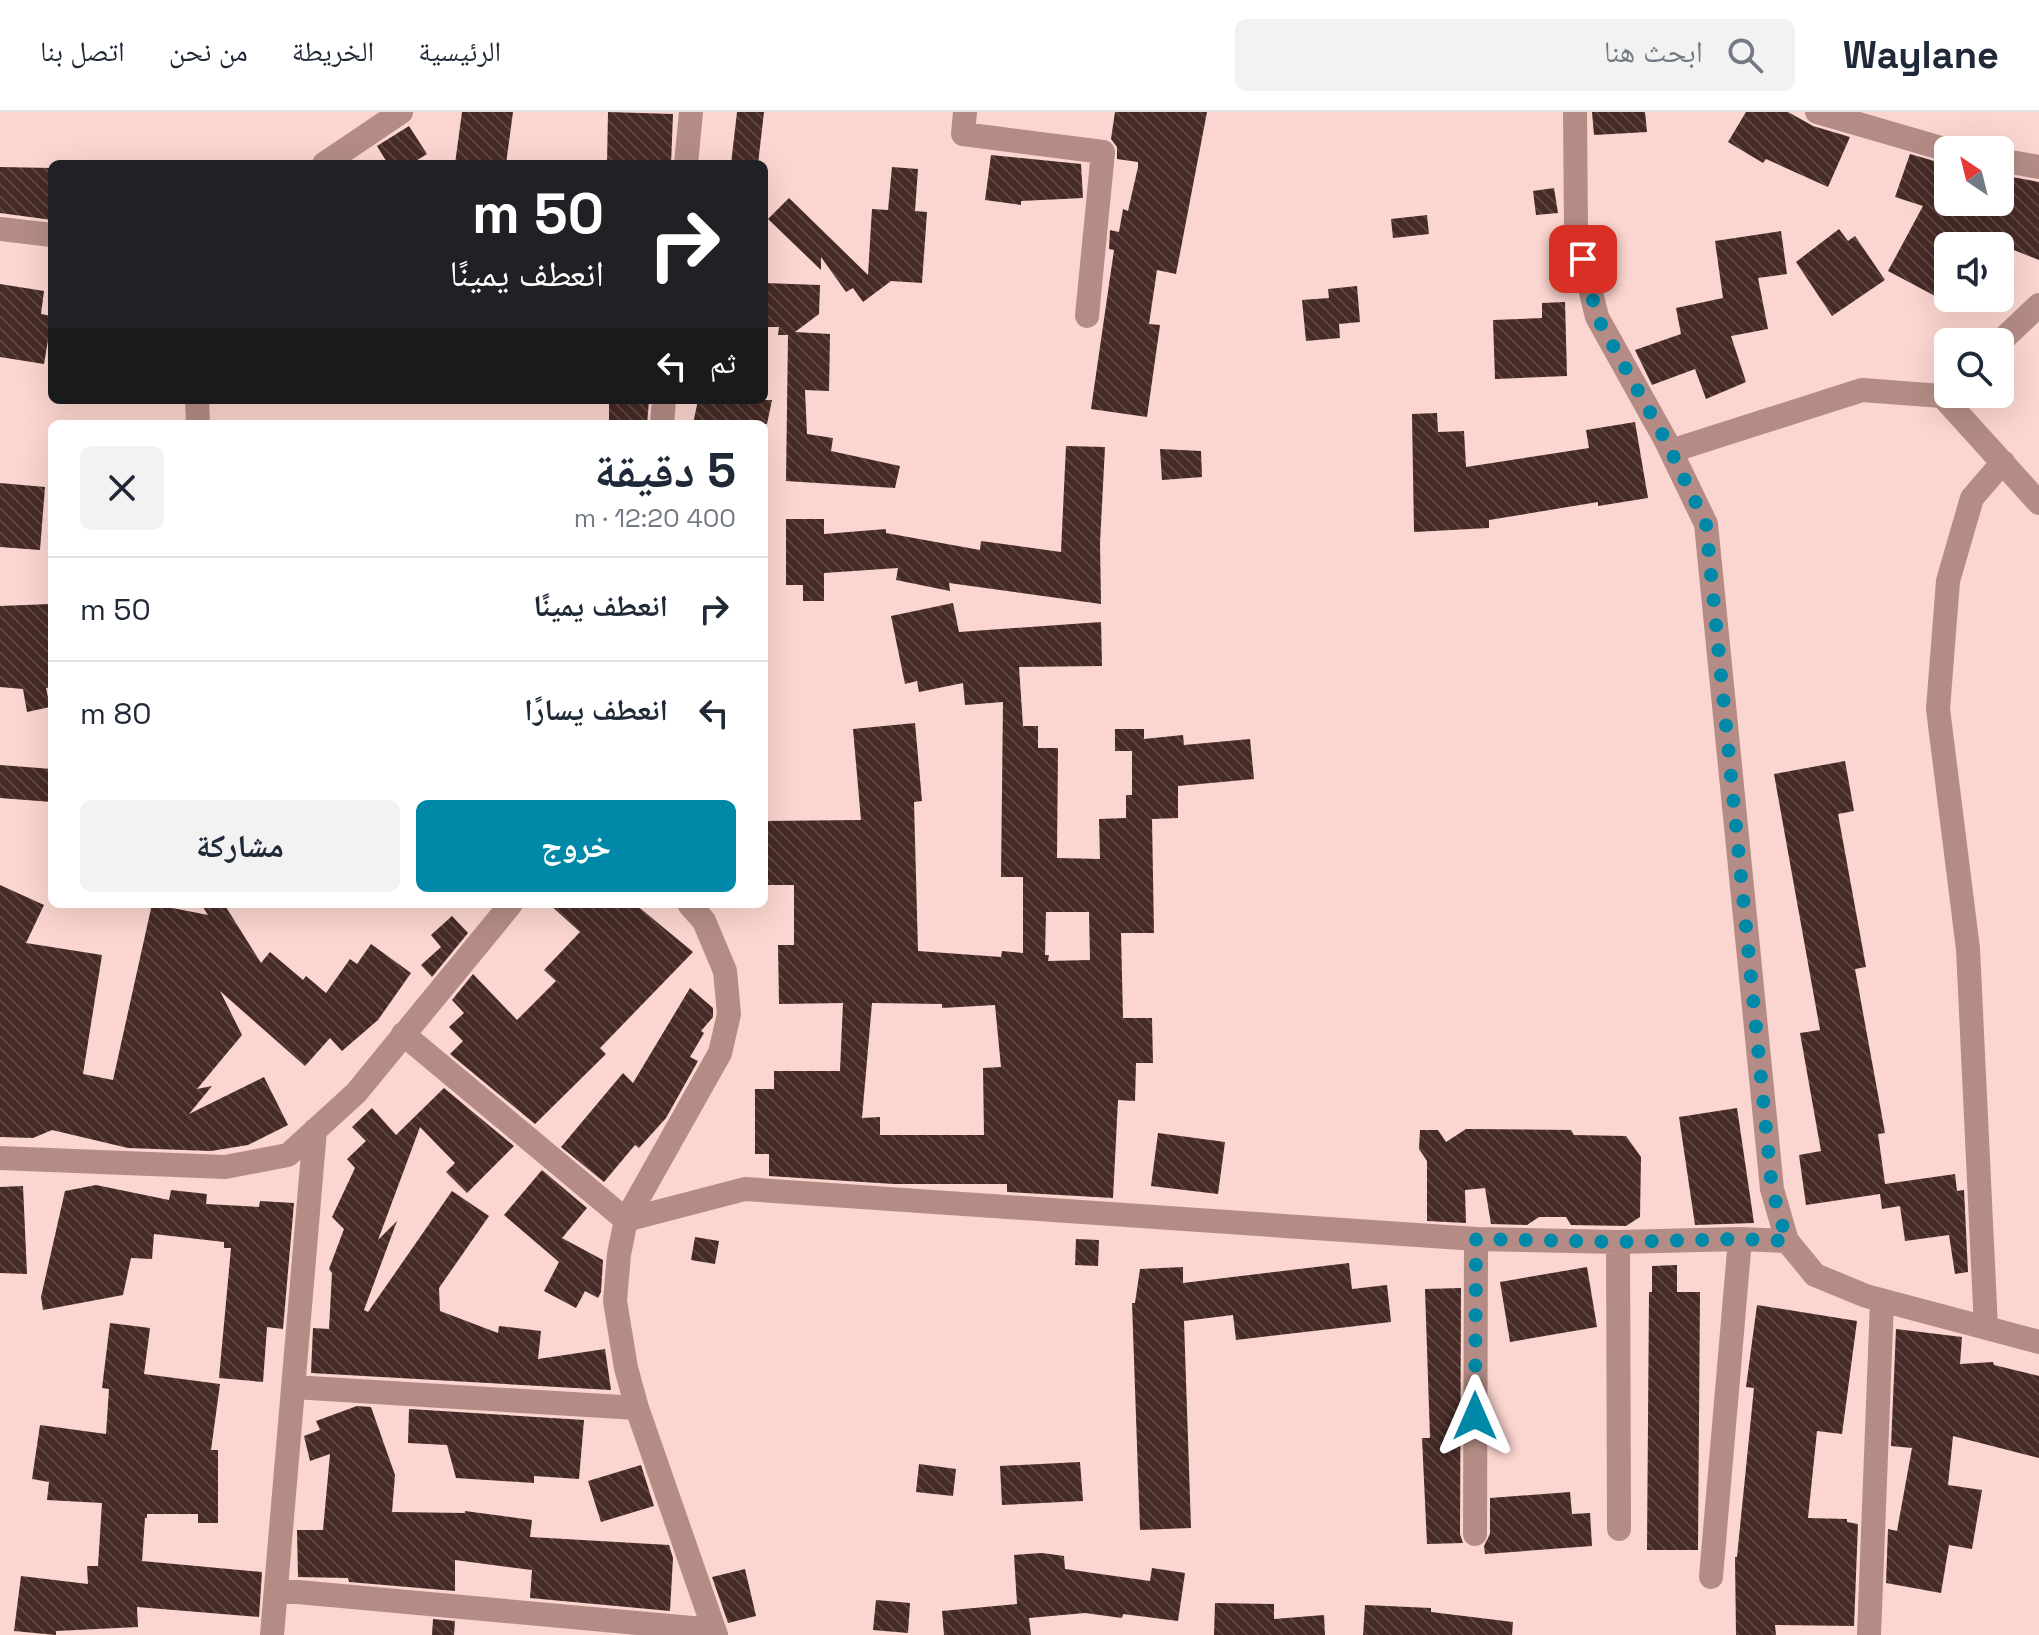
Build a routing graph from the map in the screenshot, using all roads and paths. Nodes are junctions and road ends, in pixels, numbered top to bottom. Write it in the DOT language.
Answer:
graph roads {
  1 [pos="401,112"];
  2 [pos="691,112"];
  3 [pos="965,112"];
  4 [pos="1575,112"];
  5 [pos="1817,112"];
  6 [pos="1934,146"];
  7 [pos="330,160"];
  8 [pos="686,160"];
  9 [pos="2014,163"];
  10 [pos="2039,167"];
  11 [pos="0,229"];
  12 [pos="48,235"];
  13 [pos="2039,305"];
  14 [pos="1087,316"];
  15 [pos="2014,329"];
  16 [pos="1934,393"];
  17 [pos="1958,408"];
  18 [pos="1671,451"];
  19 [pos="2003,462"];
  20 [pos="2039,503"];
  21 [pos="508,908"];
  22 [pos="693,908"];
  23 [pos="403,1034"];
  24 [pos="315,1130"];
  25 [pos="0,1158"];
  26 [pos="626,1220"];
  27 [pos="1476,1239"];
  28 [pos="1740,1239"];
  29 [pos="1787,1241"];
  30 [pos="1618,1242"];
  31 [pos="1882,1301"];
  32 [pos="1986,1328"];
  33 [pos="2039,1342"];
  34 [pos="293,1387"];
  35 [pos="637,1408"];
  36 [pos="1619,1529"];
  37 [pos="1475,1534"];
  38 [pos="1711,1577"];
  39 [pos="276,1590"];
  40 [pos="715,1632"];
  41 [pos="272,1635"];
  42 [pos="1869,1635"];
  1 -- 7 [label="street"];
  2 -- 8 [label="street"];
  3 -- 14 [label="street"];
  4 -- 18 [label="street"];
  5 -- 6 [label="street"];
  9 -- 10 [label="street"];
  11 -- 12 [label="street"];
  13 -- 15 [label="street"];
  16 -- 18 [label="street"];
  17 -- 19 [label="street"];
  18 -- 29 [label="street"];
  19 -- 20 [label="street"];
  19 -- 32 [label="street"];
  21 -- 23 [label="street"];
  22 -- 26 [label="street"];
  23 -- 24 [label="street"];
  23 -- 26 [label="street"];
  24 -- 25 [label="street"];
  24 -- 34 [label="street"];
  26 -- 27 [label="street"];
  26 -- 35 [label="street"];
  27 -- 30 [label="street"];
  27 -- 37 [label="street"];
  28 -- 29 [label="street"];
  28 -- 30 [label="street"];
  28 -- 38 [label="street"];
  29 -- 31 [label="street"];
  30 -- 36 [label="street"];
  31 -- 32 [label="street"];
  31 -- 42 [label="street"];
  32 -- 33 [label="street"];
  34 -- 35 [label="street"];
  34 -- 39 [label="street"];
  35 -- 40 [label="street"];
  39 -- 40 [label="street"];
  39 -- 41 [label="street"];
}
